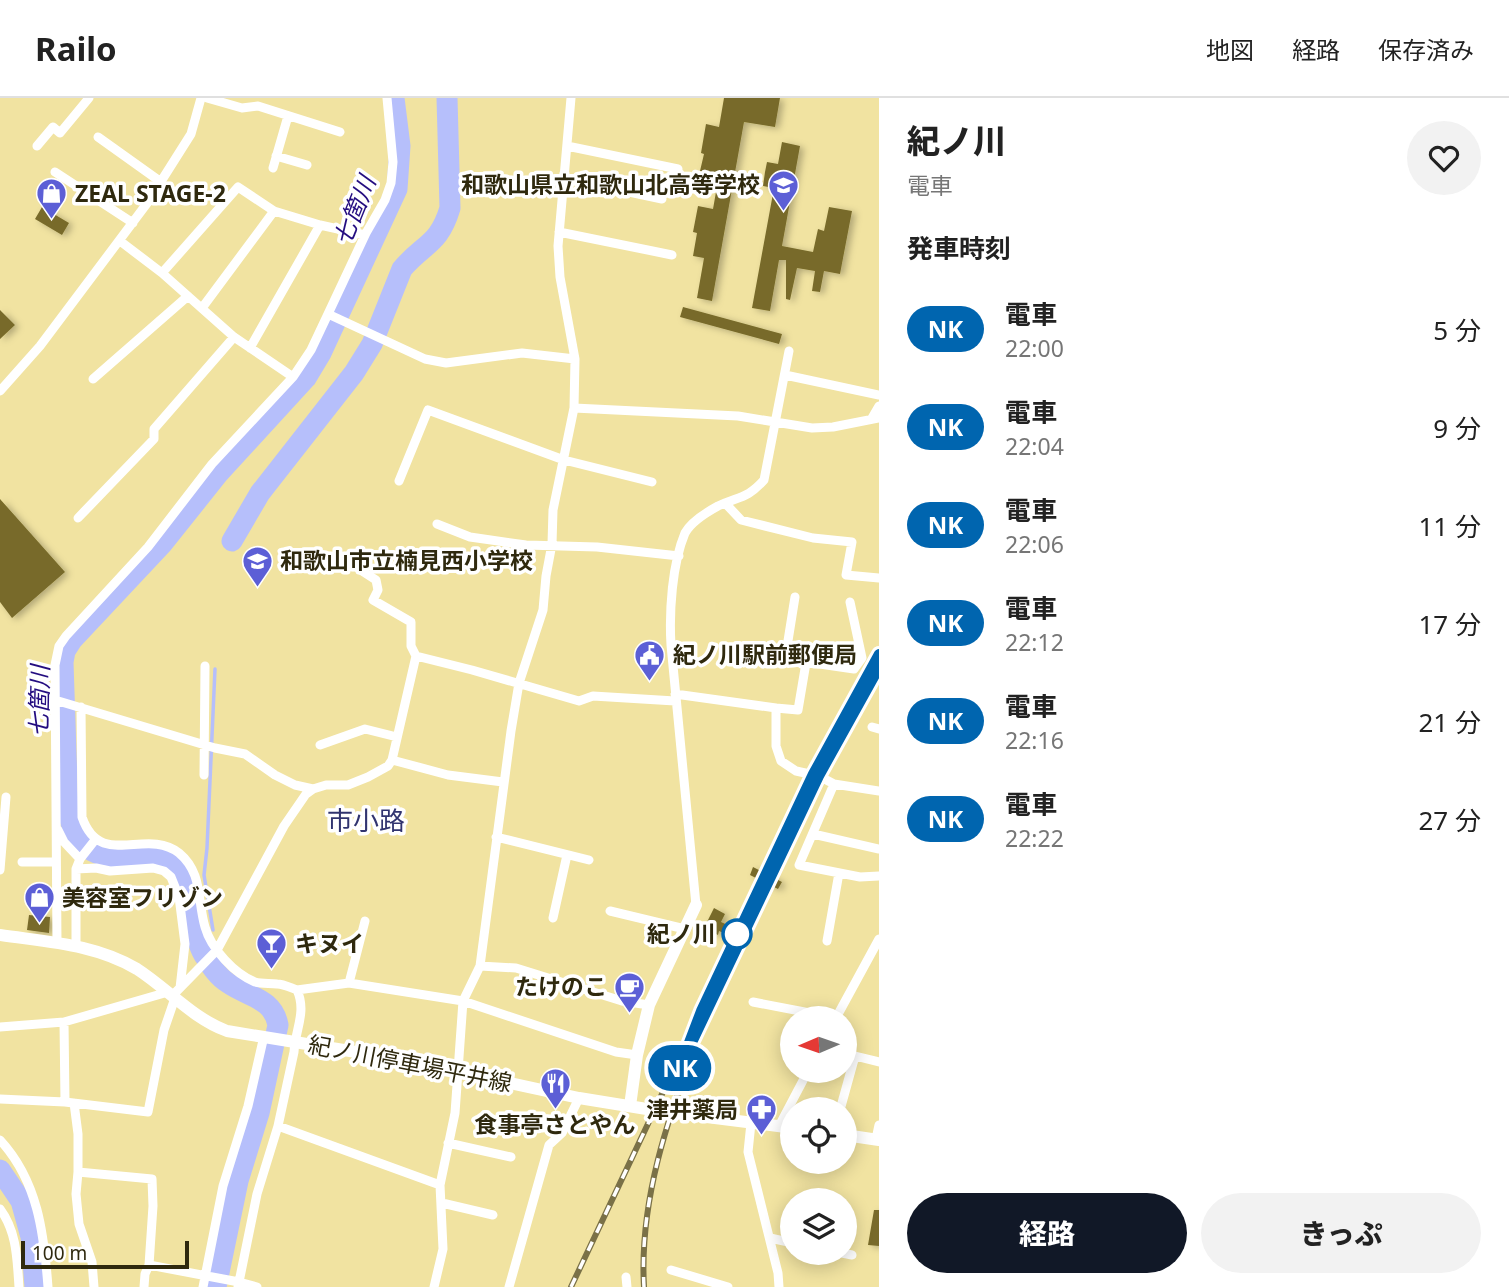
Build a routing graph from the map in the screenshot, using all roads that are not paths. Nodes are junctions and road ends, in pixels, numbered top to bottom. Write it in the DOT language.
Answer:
graph roads {
  1 [pos="89,98"];
  2 [pos="201,98"];
  3 [pos="207,98"];
  4 [pos="387,98"];
  5 [pos="571,98"];
  6 [pos="288,116"];
  7 [pos="340,132"];
  8 [pos="98,137"];
  9 [pos="37,145"];
  10 [pos="567,146"];
  11 [pos="276,156"];
  12 [pos="307,165"];
  13 [pos="273,169"];
  14 [pos="678,169"];
  15 [pos="55,172"];
  16 [pos="563,178"];
  17 [pos="161,182"];
  18 [pos="662,199"];
  19 [pos="274,211"];
  20 [pos="133,223"];
  21 [pos="320,225"];
  22 [pos="559,232"];
  23 [pos="365,235"];
  24 [pos="120,241"];
  25 [pos="672,255"];
  26 [pos="162,273"];
  27 [pos="188,296"];
  28 [pos="202,308"];
  29 [pos="330,315"];
  30 [pos="234,337"];
  31 [pos="250,348"];
  32 [pos="789,351"];
  33 [pos="575,359"];
  34 [pos="785,375"];
  35 [pos="293,377"];
  36 [pos="93,379"];
  37 [pos="0,391"];
  38 [pos="879,395"];
  39 [pos="879,406"];
  40 [pos="574,408"];
  41 [pos="875,418"];
  42 [pos="776,423"];
  43 [pos="565,460"];
  44 [pos="399,481"];
  45 [pos="652,482"];
  46 [pos="725,503"];
  47 [pos="78,518"];
  48 [pos="437,524"];
  49 [pos="552,544"];
  50 [pos="679,556"];
  51 [pos="359,569"];
  52 [pos="879,578"];
  53 [pos="795,597"];
  54 [pos="850,602"];
  55 [pos="416,656"];
  56 [pos="806,662"];
  57 [pos="205,666"];
  58 [pos="519,683"];
  59 [pos="675,698"];
  60 [pos="58,700"];
  61 [pos="76,706"];
  62 [pos="776,708"];
  63 [pos="397,737"];
  64 [pos="208,746"];
  65 [pos="320,746"];
  66 [pos="392,760"];
  67 [pos="204,775"];
  68 [pos="503,782"];
  69 [pos="834,784"];
  70 [pos="313,789"];
  71 [pos="879,791"];
  72 [pos="6,797"];
  73 [pos="56,822"];
  74 [pos="813,834"];
  75 [pos="496,837"];
  76 [pos="94,841"];
  77 [pos="879,849"];
  78 [pos="567,855"];
  79 [pos="81,857"];
  80 [pos="589,860"];
  81 [pos="22,862"];
  82 [pos="57,862"];
  83 [pos="76,869"];
  84 [pos="0,870"];
  85 [pos="839,873"];
  86 [pos="879,876"];
  87 [pos="696,905"];
  88 [pos="610,911"];
  89 [pos="553,918"];
  90 [pos="365,921"];
  91 [pos="685,929"];
  92 [pos="0,935"];
  93 [pos="879,939"];
  94 [pos="827,941"];
  95 [pos="57,943"];
  96 [pos="76,946"];
  97 [pos="216,951"];
  98 [pos="480,967"];
  99 [pos="349,983"];
  100 [pos="298,990"];
  101 [pos="174,993"];
  102 [pos="463,1001"];
  103 [pos="753,1002"];
  104 [pos="649,1005"];
  105 [pos="843,1006"];
  106 [pos="780,1007"];
  107 [pos="64,1023"];
  108 [pos="0,1027"];
  109 [pos="266,1036"];
  110 [pos="290,1040"];
  111 [pos="637,1055"];
  112 [pos="879,1062"];
  113 [pos="458,1072"];
  114 [pos="843,1097"];
  115 [pos="579,1098"];
  116 [pos="0,1099"];
  117 [pos="70,1103"];
  118 [pos="630,1106"];
  119 [pos="751,1123"];
  120 [pos="879,1125"];
  121 [pos="278,1126"];
  122 [pos="780,1126"];
  123 [pos="857,1137"];
  124 [pos="0,1140"];
  125 [pos="877,1140"];
  126 [pos="448,1143"];
  127 [pos="511,1157"];
  128 [pos="78,1172"];
  129 [pos="440,1185"];
  130 [pos="442,1203"];
  131 [pos="0,1209"];
  132 [pos="493,1215"];
  133 [pos="770,1238"];
  134 [pos="780,1240"];
  135 [pos="149,1265"];
  136 [pos="671,1270"];
  137 [pos="208,1277"];
  138 [pos="237,1284"];
  139 [pos="19,1287"];
  140 [pos="48,1287"];
  141 [pos="94,1287"];
  142 [pos="144,1287"];
  143 [pos="202,1287"];
  144 [pos="257,1287"];
  145 [pos="434,1287"];
  146 [pos="509,1287"];
  147 [pos="728,1287"];
  148 [pos="779,1287"];
  1 -- 9 [label="street"];
  2 -- 17 [label="street"];
  3 -- 6 [label="street"];
  4 -- 23 [label="street"];
  5 -- 10 [label="street"];
  6 -- 7 [label="street"];
  6 -- 11 [label="street"];
  8 -- 17 [label="street"];
  10 -- 14 [label="street"];
  10 -- 16 [label="street"];
  11 -- 12 [label="street"];
  11 -- 13 [label="street"];
  15 -- 20 [label="street"];
  16 -- 18 [label="street"];
  16 -- 22 [label="street"];
  17 -- 20 [label="street"];
  19 -- 21 [label="street"];
  19 -- 26 [label="street"];
  19 -- 28 [label="street"];
  20 -- 24 [label="street"];
  21 -- 23 [label="street"];
  21 -- 31 [label="street"];
  22 -- 25 [label="street"];
  22 -- 33 [label="street"];
  23 -- 29 [label="street"];
  24 -- 26 [label="street"];
  24 -- 37 [label="street"];
  26 -- 27 [label="street"];
  27 -- 28 [label="street"];
  27 -- 36 [label="street"];
  28 -- 30 [label="street"];
  29 -- 33 [label="street"];
  29 -- 35 [label="street"];
  30 -- 31 [label="street"];
  30 -- 47 [label="street"];
  31 -- 35 [label="street"];
  32 -- 34 [label="street"];
  33 -- 40 [label="street"];
  34 -- 38 [label="street"];
  34 -- 42 [label="street"];
  35 -- 60 [label="street"];
  39 -- 41 [label="street"];
  40 -- 42 [label="street"];
  40 -- 43 [label="street"];
  41 -- 42 [label="street"];
  42 -- 46 [label="street"];
  43 -- 44 [label="street"];
  43 -- 45 [label="street"];
  43 -- 49 [label="street"];
  46 -- 50 [label="street"];
  46 -- 52 [label="street"];
  48 -- 49 [label="street"];
  49 -- 50 [label="street"];
  49 -- 58 [label="street"];
  50 -- 59 [label="street"];
  51 -- 55 [label="street"];
  53 -- 56 [label="street"];
  54 -- 56 [label="street"];
  55 -- 58 [label="street"];
  55 -- 63 [label="street"];
  56 -- 62 [label="street"];
  57 -- 64 [label="street"];
  58 -- 59 [label="street"];
  58 -- 68 [label="street"];
  59 -- 62 [label="street"];
  59 -- 87 [label="street"];
  60 -- 61 [label="street"];
  60 -- 73 [label="street"];
  61 -- 64 [label="street"];
  61 -- 76 [label="street"];
  62 -- 69 [label="street"];
  63 -- 65 [label="street"];
  63 -- 66 [label="street"];
  64 -- 67 [label="street"];
  64 -- 70 [label="street"];
  66 -- 68 [label="street"];
  66 -- 70 [label="street"];
  68 -- 75 [label="street"];
  69 -- 71 [label="street"];
  69 -- 74 [label="street"];
  70 -- 97 [label="street"];
  72 -- 84 [label="street"];
  73 -- 79 [label="street"];
  73 -- 82 [label="street"];
  74 -- 77 [label="street"];
  74 -- 85 [label="street"];
  75 -- 78 [label="street"];
  75 -- 98 [label="street"];
  76 -- 79 [label="street"];
  76 -- 97 [label="street"];
  78 -- 80 [label="street"];
  78 -- 89 [label="street"];
  79 -- 83 [label="street"];
  81 -- 82 [label="street"];
  82 -- 95 [label="street"];
  83 -- 96 [label="street"];
  83 -- 101 [label="street"];
  85 -- 86 [label="street"];
  85 -- 94 [label="street"];
  87 -- 91 [label="main road"];
  88 -- 91 [label="street"];
  90 -- 99 [label="street"];
  91 -- 104 [label="main road"];
  92 -- 95 [label="main road, 紀ノ川停車場平井線"];
  93 -- 105 [label="street"];
  95 -- 96 [label="main road, 紀ノ川停車場平井線"];
  96 -- 101 [label="main road, 紀ノ川停車場平井線"];
  97 -- 100 [label="street"];
  97 -- 101 [label="street"];
  98 -- 102 [label="street"];
  98 -- 104 [label="street"];
  99 -- 100 [label="street"];
  99 -- 102 [label="street"];
  100 -- 110 [label="street"];
  101 -- 107 [label="street"];
  101 -- 109 [label="main road, 紀ノ川停車場平井線"];
  101 -- 117 [label="street"];
  102 -- 111 [label="street"];
  102 -- 113 [label="street"];
  103 -- 106 [label="street"];
  104 -- 111 [label="main road"];
  107 -- 108 [label="street"];
  107 -- 117 [label="street"];
  109 -- 110 [label="main road, 紀ノ川停車場平井線"];
  109 -- 137 [label="street"];
  110 -- 113 [label="main road, 紀ノ川停車場平井線"];
  110 -- 121 [label="street"];
  111 -- 118 [label="main road"];
  112 -- 114 [label="street"];
  113 -- 115 [label="main road, 紀ノ川停車場平井線"];
  113 -- 126 [label="street"];
  115 -- 118 [label="main road, 紀ノ川停車場平井線"];
  115 -- 146 [label="street"];
  116 -- 117 [label="street"];
  117 -- 128 [label="street"];
  118 -- 119 [label="main road, 紀ノ川停車場平井線"];
  119 -- 122 [label="main road, 紀ノ川停車場平井線"];
  119 -- 133 [label="street"];
  120 -- 125 [label="street"];
  121 -- 129 [label="street"];
  121 -- 138 [label="street"];
  123 -- 125 [label="main road"];
  124 -- 140 [label="street"];
  126 -- 127 [label="street"];
  126 -- 129 [label="street"];
  128 -- 135 [label="street"];
  128 -- 141 [label="street"];
  129 -- 130 [label="street"];
  130 -- 132 [label="street"];
  130 -- 145 [label="street"];
  131 -- 139 [label="street"];
  133 -- 134 [label="street"];
  133 -- 148 [label="street"];
  135 -- 137 [label="street"];
  135 -- 142 [label="street"];
  136 -- 147 [label="street"];
  137 -- 138 [label="street"];
  137 -- 143 [label="street"];
  138 -- 144 [label="street"];
}
